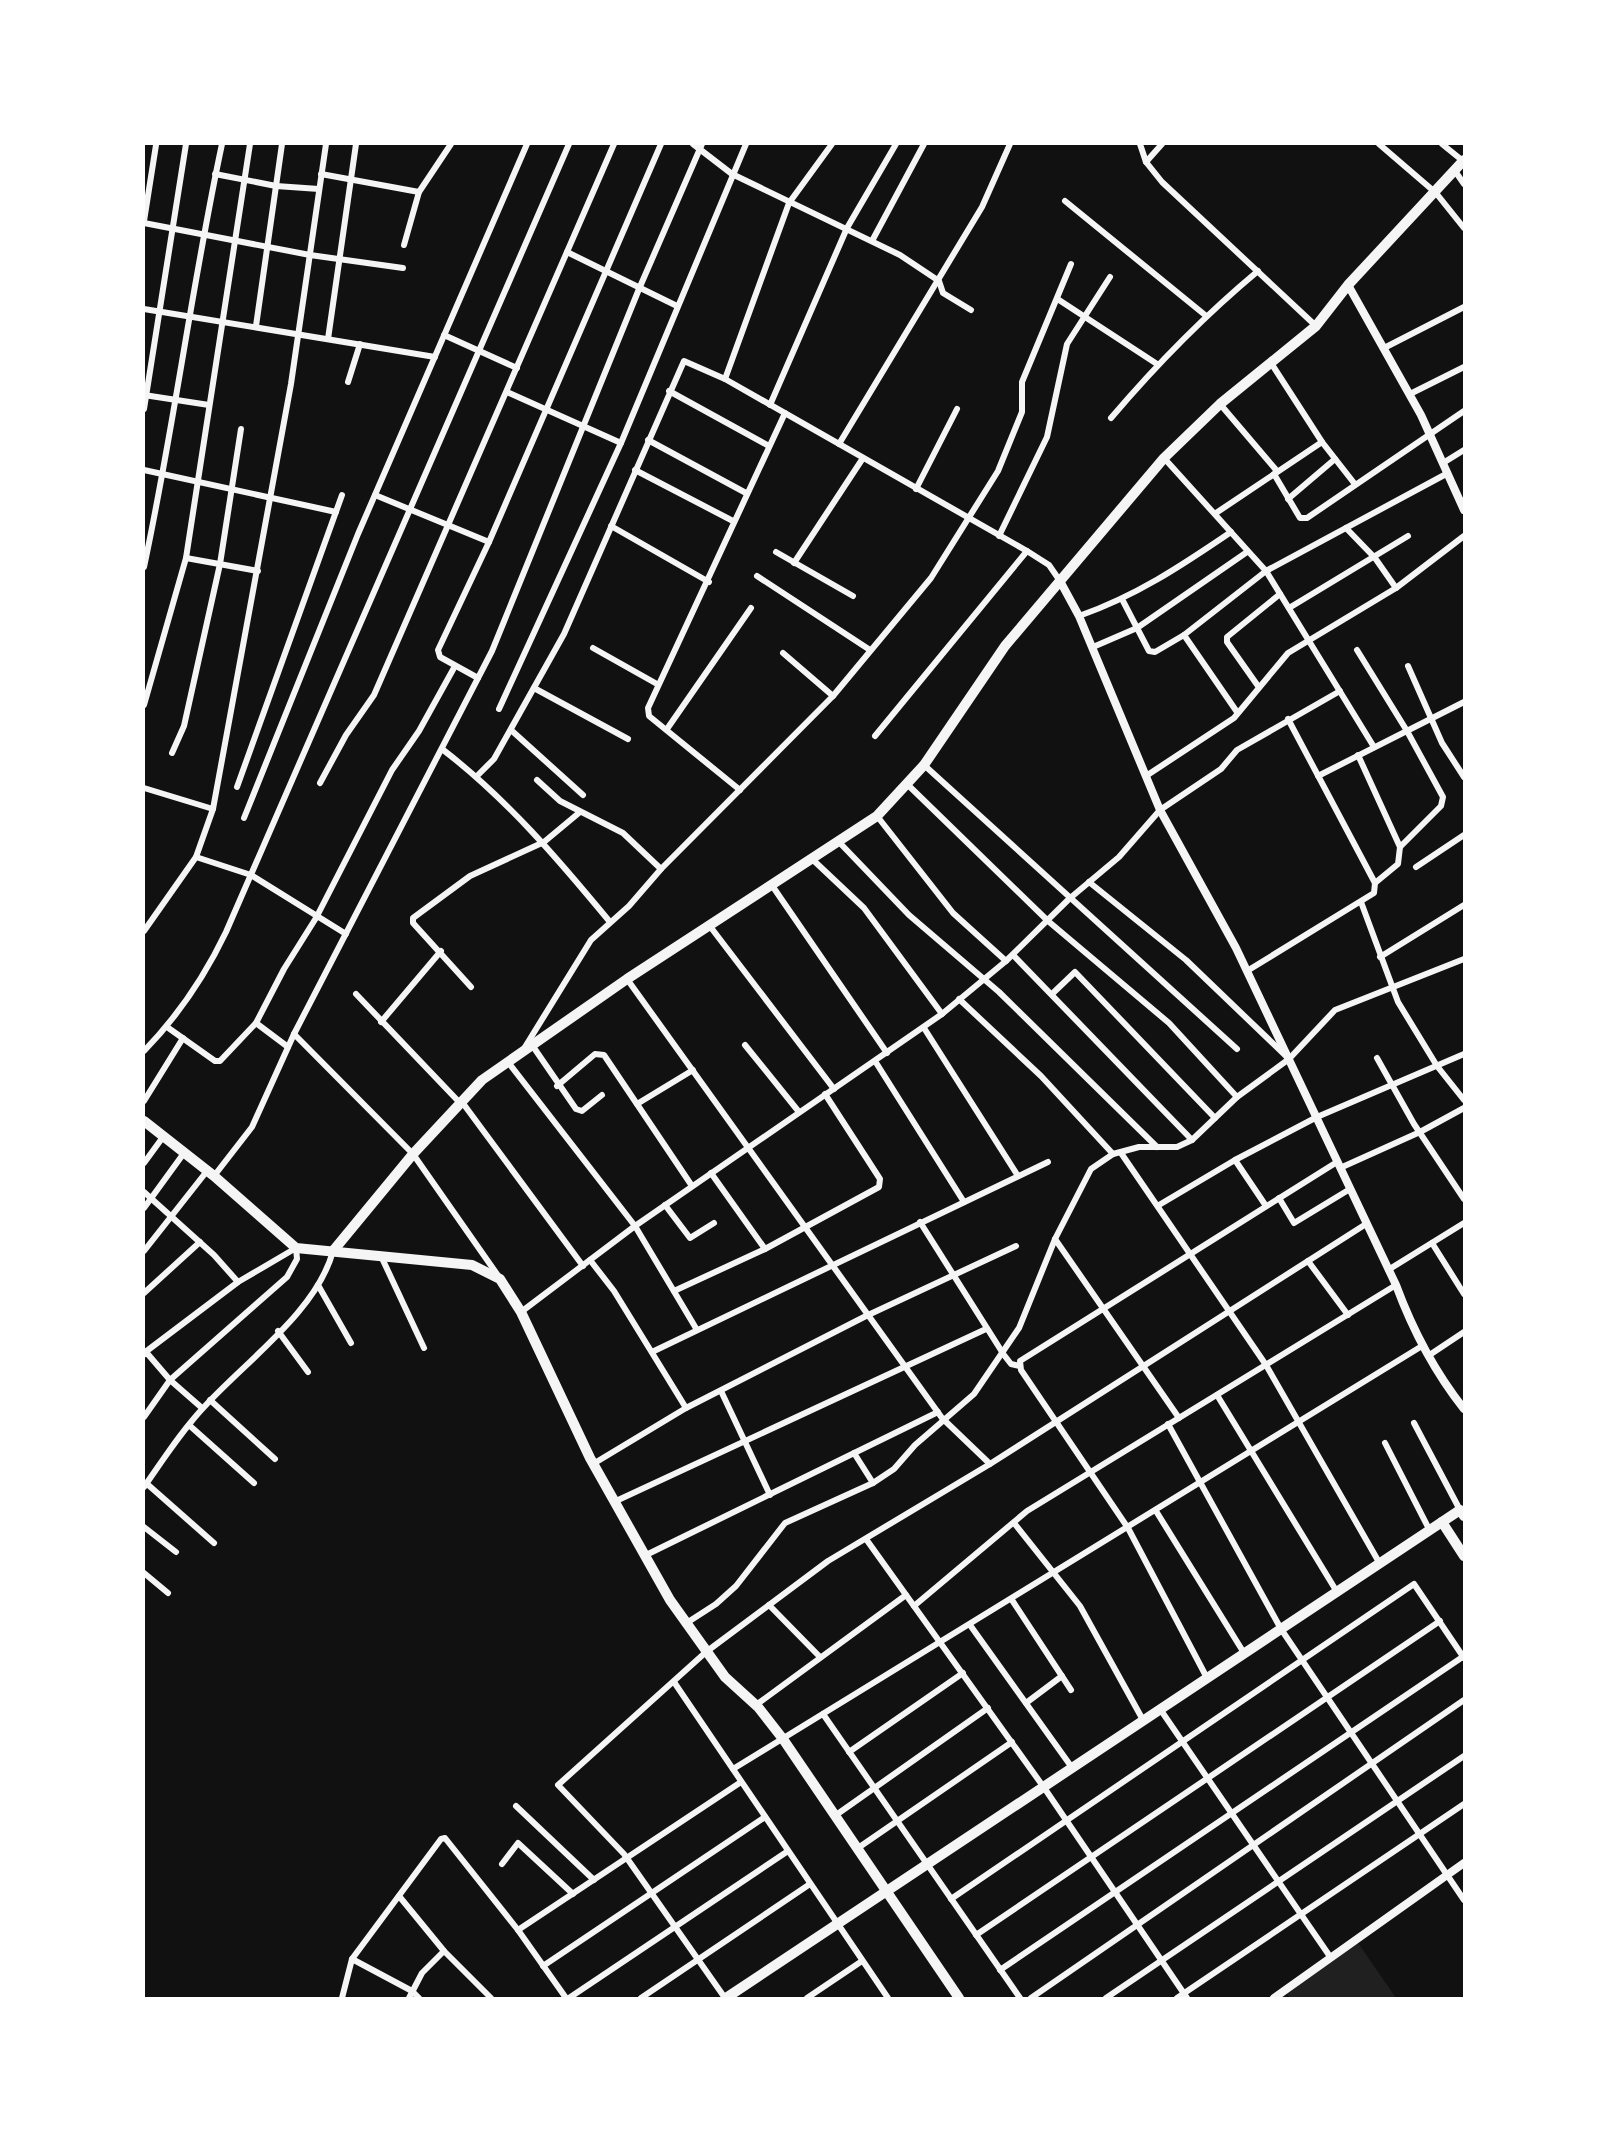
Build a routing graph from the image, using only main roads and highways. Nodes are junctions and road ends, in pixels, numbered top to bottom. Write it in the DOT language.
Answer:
graph roads {
  1 [pos="1464,161"];
  2 [pos="144,1121"];
  3 [pos="333,1251"];
  4 [pos="1463,1511"];
  5 [pos="1442,1522"];
  6 [pos="1465,1556"];
  7 [pos="888,1892"];
  8 [pos="726,1998"];
  9 [pos="959,1998"];
  1 -- 3 [label="main road"];
  2 -- 3 [label="main road"];
  3 -- 7 [label="main road"];
  4 -- 5 [label="main road"];
  5 -- 6 [label="main road"];
  5 -- 7 [label="main road"];
  7 -- 8 [label="main road"];
  7 -- 9 [label="main road"];
}
